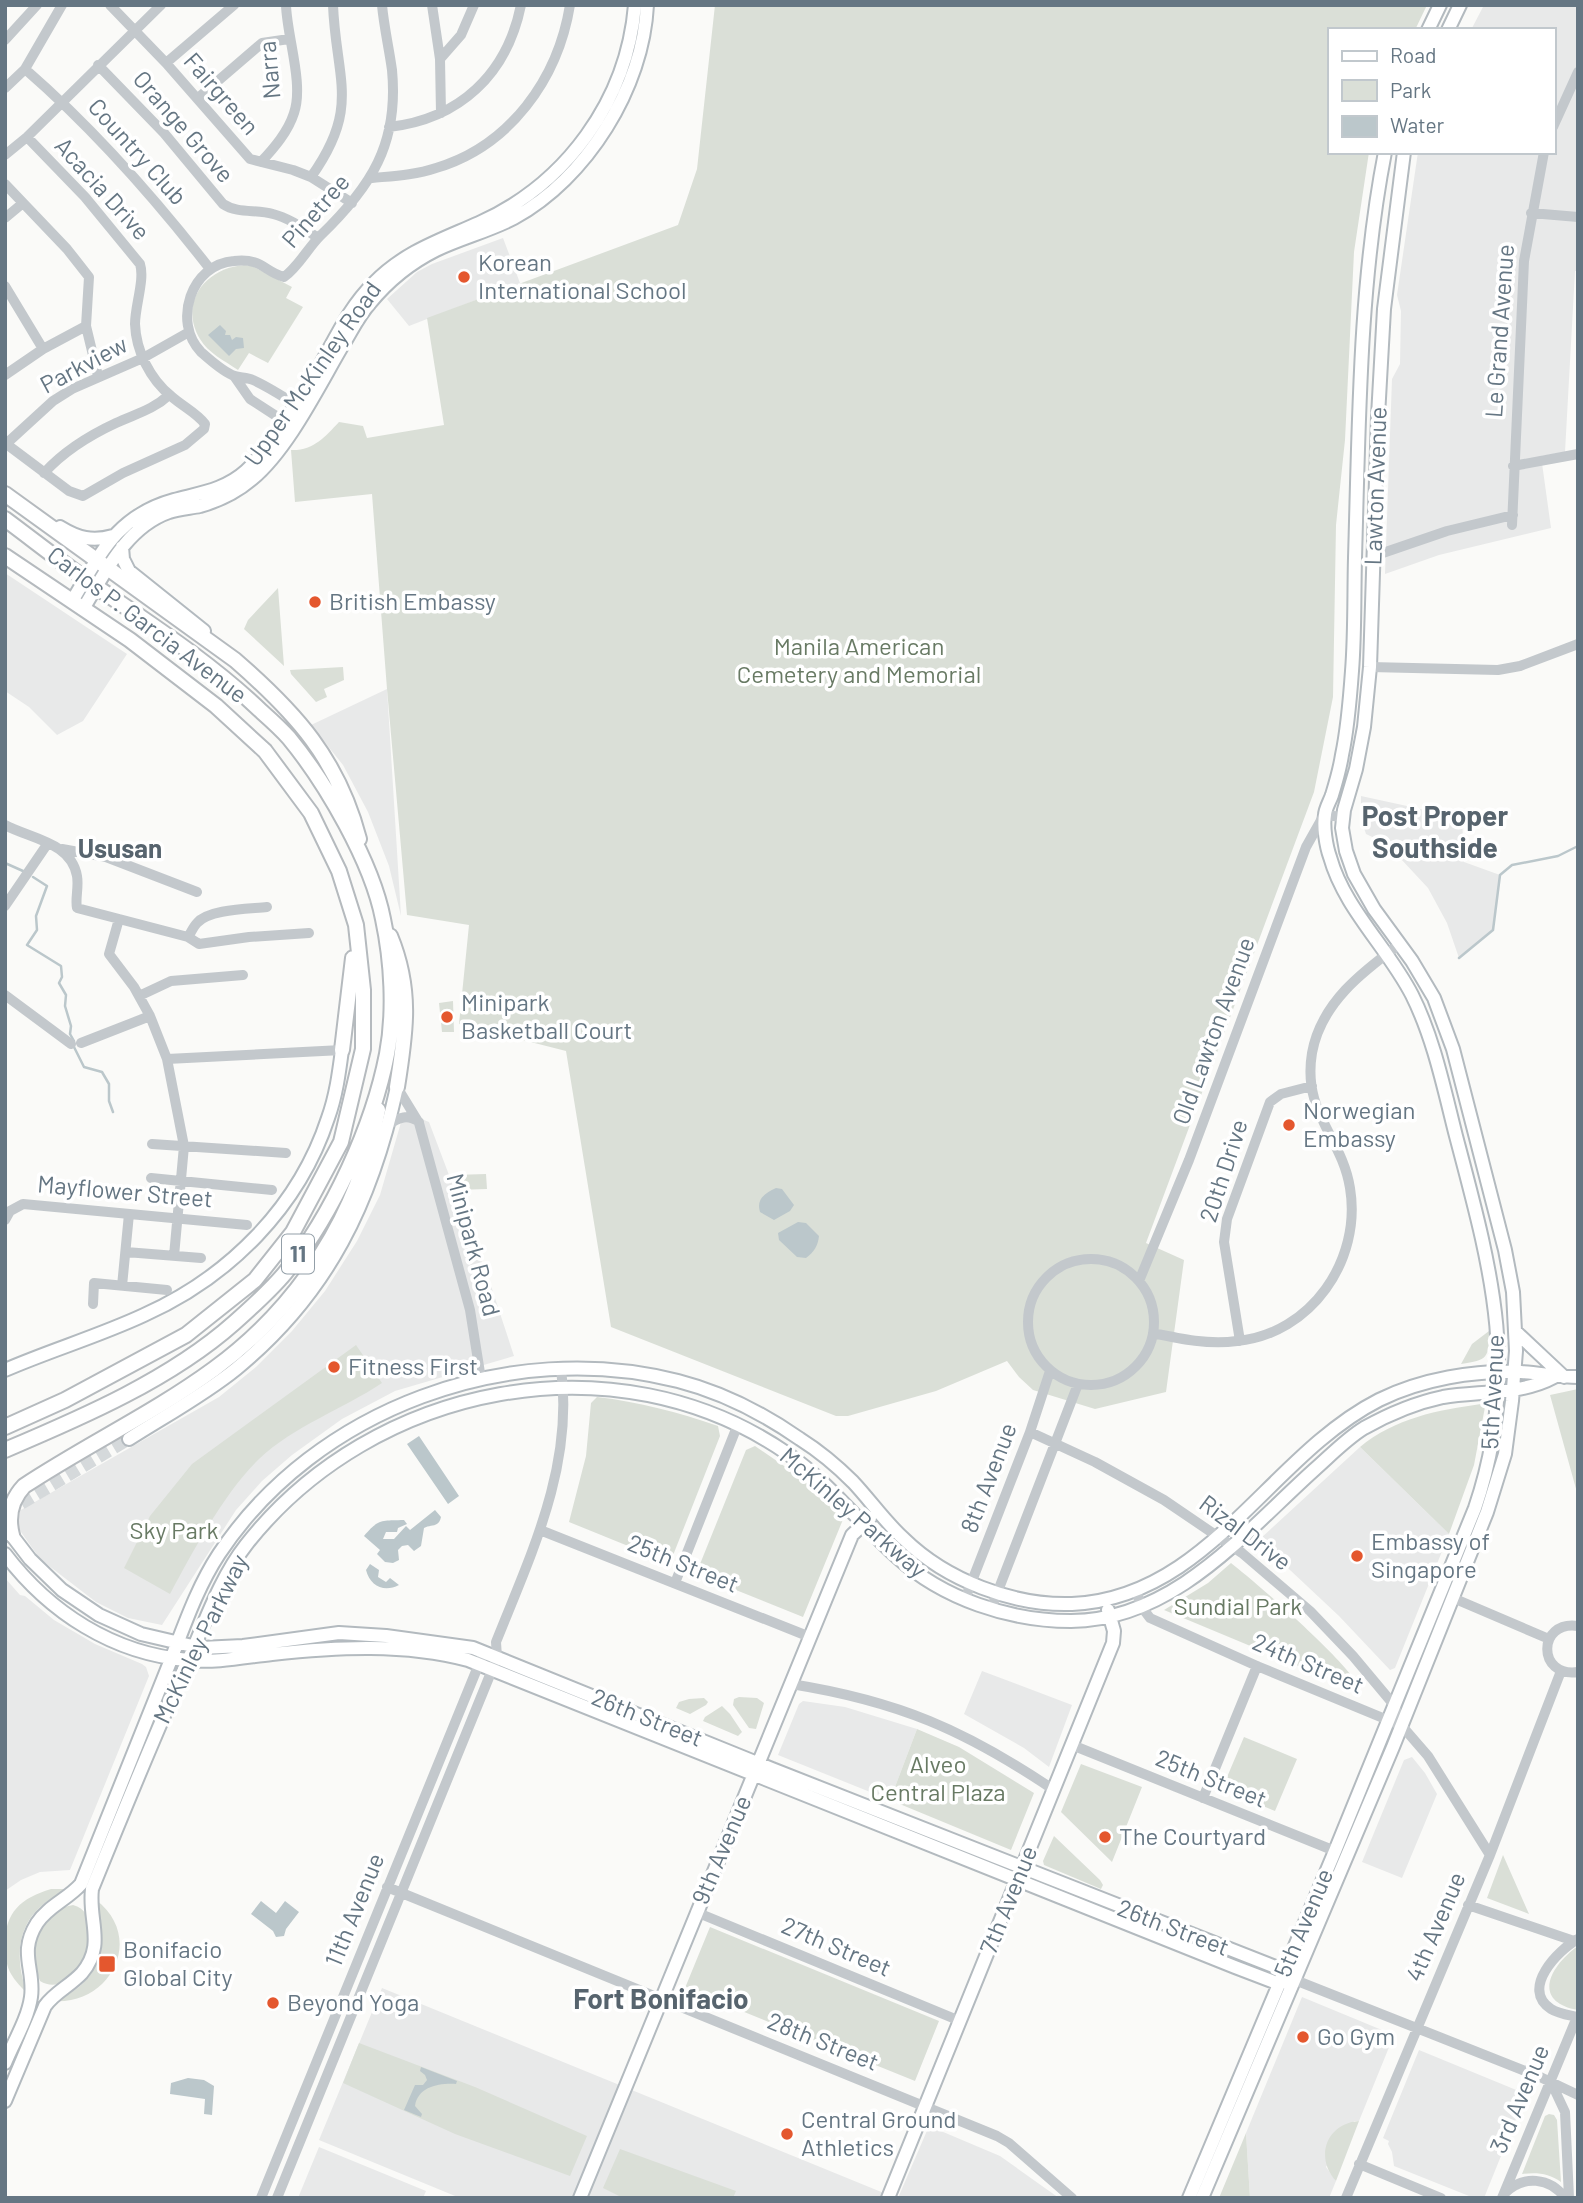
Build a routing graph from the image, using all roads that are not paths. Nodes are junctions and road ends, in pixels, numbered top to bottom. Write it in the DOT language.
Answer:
graph roads {
  1 [pos="37,5"];
  2 [pos="62,5"];
  3 [pos="110,5"];
  4 [pos="161,5"];
  5 [pos="234,5"];
  6 [pos="286,5"];
  7 [pos="333,5"];
  8 [pos="382,5"];
  9 [pos="432,5"];
  10 [pos="474,5"];
  11 [pos="521,5"];
  12 [pos="570,5"];
  13 [pos="635,5"];
  14 [pos="648,5"];
  15 [pos="1440,5"];
  16 [pos="1460,5"];
  17 [pos="1429,28"];
  18 [pos="1449,28"];
  19 [pos="134,30"];
  20 [pos="289,39"];
  21 [pos="5,40"];
  22 [pos="440,59"];
  23 [pos="166,63"];
  24 [pos="99,65"];
  25 [pos="25,69"];
  26 [pos="1578,72"];
  27 [pos="226,74"];
  28 [pos="234,83"];
  29 [pos="5,88"];
  30 [pos="198,99"];
  31 [pos="62,102"];
  32 [pos="441,113"];
  33 [pos="1555,123"];
  34 [pos="389,127"];
  35 [pos="27,137"];
  36 [pos="1385,154"];
  37 [pos="1404,154"];
  38 [pos="1544,154"];
  39 [pos="5,155"];
  40 [pos="261,162"];
  41 [pos="311,177"];
  42 [pos="372,178"];
  43 [pos="5,184"];
  44 [pos="23,203"];
  45 [pos="352,203"];
  46 [pos="1531,213"];
  47 [pos="1578,217"];
  48 [pos="5,218"];
  49 [pos="462,235"];
  50 [pos="318,238"];
  51 [pos="210,270"];
  52 [pos="5,286"];
  53 [pos="86,326"];
  54 [pos="189,332"];
  55 [pos="43,349"];
  56 [pos="143,358"];
  57 [pos="6,374"];
  58 [pos="98,376"];
  59 [pos="234,376"];
  60 [pos="169,395"];
  61 [pos="300,407"];
  62 [pos="289,424"];
  63 [pos="6,443"];
  64 [pos="1578,454"];
  65 [pos="1513,466"];
  66 [pos="44,473"];
  67 [pos="9,497"];
  68 [pos="5,519"];
  69 [pos="113,536"];
  70 [pos="122,547"];
  71 [pos="5,556"];
  72 [pos="1374,556"];
  73 [pos="102,565"];
  74 [pos="91,583"];
  75 [pos="77,605"];
  76 [pos="1578,643"];
  77 [pos="235,660"];
  78 [pos="1370,667"];
  79 [pos="1325,815"];
  80 [pos="1343,817"];
  81 [pos="5,825"];
  82 [pos="48,843"];
  83 [pos="61,848"];
  84 [pos="368,874"];
  85 [pos="197,892"];
  86 [pos="5,906"];
  87 [pos="267,907"];
  88 [pos="383,918"];
  89 [pos="119,919"];
  90 [pos="356,925"];
  91 [pos="309,933"];
  92 [pos="188,937"];
  93 [pos="1400,944"];
  94 [pos="1387,954"];
  95 [pos="243,975"];
  96 [pos="5,995"];
  97 [pos="139,996"];
  98 [pos="150,1016"];
  99 [pos="342,1050"];
  100 [pos="387,1053"];
  101 [pos="167,1059"];
  102 [pos="1312,1086"];
  103 [pos="397,1087"];
  104 [pos="419,1123"];
  105 [pos="388,1125"];
  106 [pos="152,1144"];
  107 [pos="184,1146"];
  108 [pos="286,1153"];
  109 [pos="150,1178"];
  110 [pos="182,1181"];
  111 [pos="272,1190"];
  112 [pos="129,1214"];
  113 [pos="179,1219"];
  114 [pos="5,1220"];
  115 [pos="247,1225"];
  116 [pos="126,1252"];
  117 [pos="174,1256"];
  118 [pos="201,1258"];
  119 [pos="1139,1281"];
  120 [pos="122,1286"];
  121 [pos="167,1290"];
  122 [pos="93,1304"];
  123 [pos="1516,1332"];
  124 [pos="1153,1333"];
  125 [pos="1240,1341"];
  126 [pos="561,1369"];
  127 [pos="5,1370"];
  128 [pos="1050,1371"];
  129 [pos="1515,1372"];
  130 [pos="1499,1373"];
  131 [pos="1559,1377"];
  132 [pos="1578,1377"];
  133 [pos="481,1379"];
  134 [pos="1078,1384"];
  135 [pos="564,1388"];
  136 [pos="1513,1389"];
  137 [pos="1499,1391"];
  138 [pos="738,1424"];
  139 [pos="5,1427"];
  140 [pos="1030,1432"];
  141 [pos="129,1439"];
  142 [pos="1055,1443"];
  143 [pos="5,1450"];
  144 [pos="878,1510"];
  145 [pos="864,1523"];
  146 [pos="8,1530"];
  147 [pos="540,1530"];
  148 [pos="1219,1535"];
  149 [pos="1232,1545"];
  150 [pos="5,1554"];
  151 [pos="675,1583"];
  152 [pos="972,1583"];
  153 [pos="1136,1590"];
  154 [pos="997,1593"];
  155 [pos="1453,1598"];
  156 [pos="965,1599"];
  157 [pos="1105,1600"];
  158 [pos="1142,1606"];
  159 [pos="991,1609"];
  160 [pos="1110,1616"];
  161 [pos="1578,1626"];
  162 [pos="810,1637"];
  163 [pos="1549,1639"];
  164 [pos="177,1643"];
  165 [pos="194,1647"];
  166 [pos="489,1654"];
  167 [pos="172,1658"];
  168 [pos="188,1661"];
  169 [pos="1257,1666"];
  170 [pos="492,1670"];
  171 [pos="1561,1671"];
  172 [pos="1578,1672"];
  173 [pos="791,1684"];
  174 [pos="1394,1705"];
  175 [pos="1388,1721"];
  176 [pos="1402,1726"];
  177 [pos="1072,1745"];
  178 [pos="755,1769"];
  179 [pos="1054,1790"];
  180 [pos="1203,1798"];
  181 [pos="1335,1851"];
  182 [pos="1490,1855"];
  183 [pos="1019,1874"];
  184 [pos="387,1887"];
  185 [pos="402,1893"];
  186 [pos="58,1903"];
  187 [pos="1468,1905"];
  188 [pos="696,1912"];
  189 [pos="93,1916"];
  190 [pos="1576,1940"];
  191 [pos="1283,1970"];
  192 [pos="29,1974"];
  193 [pos="1295,1980"];
  194 [pos="1278,1983"];
  195 [pos="64,1988"];
  196 [pos="661,1999"];
  197 [pos="1578,2017"];
  198 [pos="960,2021"];
  199 [pos="1417,2028"];
  200 [pos="5,2063"];
  201 [pos="1550,2082"];
  202 [pos="1578,2095"];
  203 [pos="5,2101"];
  204 [pos="925,2106"];
  205 [pos="1359,2164"];
  206 [pos="1502,2197"];
  207 [pos="261,2198"];
  208 [pos="277,2198"];
  209 [pos="580,2198"];
  210 [pos="888,2198"];
  211 [pos="1072,2198"];
  212 [pos="1189,2198"];
  213 [pos="1202,2198"];
  214 [pos="1346,2198"];
  215 [pos="1441,2198"];
  216 [pos="1567,2198"];
  1 -- 21 [label="street"];
  2 -- 25 [label="street"];
  3 -- 19 [label="street, Fairgreen"];
  4 -- 19 [label="street"];
  5 -- 23 [label="street"];
  6 -- 20 [label="street, Narra"];
  7 -- 41 [label="street"];
  8 -- 34 [label="street, Pinetree"];
  9 -- 22 [label="street"];
  10 -- 22 [label="street"];
  11 -- 32 [label="street"];
  12 -- 42 [label="street"];
  13 -- 49 [label="main road, Upper McKinley Road"];
  14 -- 49 [label="main road, Upper McKinley Road"];
  15 -- 17 [label="main road"];
  16 -- 18 [label="main road"];
  19 -- 23 [label="street, Fairgreen"];
  19 -- 24 [label="street"];
  20 -- 27 [label="street"];
  20 -- 40 [label="street, Narra"];
  22 -- 32 [label="street"];
  23 -- 30 [label="street, Fairgreen"];
  24 -- 31 [label="street"];
  24 -- 50 [label="street, Orange Grove"];
  25 -- 29 [label="street"];
  25 -- 31 [label="street, Country Club"];
  26 -- 33 [label="street"];
  27 -- 28 [label="street"];
  27 -- 30 [label="street"];
  30 -- 40 [label="street, Fairgreen"];
  31 -- 35 [label="street"];
  31 -- 51 [label="street, Country Club"];
  32 -- 34 [label="street"];
  34 -- 42 [label="street, Pinetree"];
  35 -- 39 [label="street"];
  35 -- 56 [label="street, Acacia Drive"];
  36 -- 79 [label="main road, Lawton Avenue"];
  37 -- 72 [label="main road, Lawton Avenue"];
  38 -- 46 [label="street, Le Grand Avenue"];
  40 -- 41 [label="street, Fairgreen"];
  41 -- 45 [label="street, Fairgreen"];
  42 -- 45 [label="street, Pinetree"];
  43 -- 44 [label="street"];
  44 -- 48 [label="street"];
  44 -- 53 [label="street"];
  45 -- 50 [label="street, Pinetree"];
  46 -- 47 [label="street"];
  46 -- 65 [label="street, Le Grand Avenue"];
  49 -- 61 [label="main road, Upper McKinley Road"];
  50 -- 51 [label="street, Pinetree"];
  51 -- 54 [label="street"];
  52 -- 55 [label="street"];
  53 -- 55 [label="street"];
  53 -- 58 [label="street"];
  54 -- 56 [label="street, Parkview"];
  54 -- 59 [label="street"];
  55 -- 57 [label="street"];
  56 -- 58 [label="street, Parkview"];
  56 -- 60 [label="street, Acacia Drive"];
  58 -- 63 [label="street, Parkview"];
  59 -- 61 [label="street"];
  59 -- 62 [label="street"];
  60 -- 66 [label="street"];
  60 -- 66 [label="street, Acacia Drive"];
  61 -- 62 [label="main road, Upper McKinley Road"];
  62 -- 69 [label="main road, Upper McKinley Road"];
  62 -- 70 [label="main road, Upper McKinley Road"];
  63 -- 66 [label="street, Acacia Drive"];
  64 -- 65 [label="street"];
  65 -- 72 [label="street, Le Grand Avenue"];
  67 -- 69 [label="main road"];
  67 -- 73 [label="main road"];
  68 -- 74 [label="main road, Carlos P. Garcia Avenue / 11"];
  69 -- 73 [label="main road, Upper McKinley Road"];
  70 -- 73 [label="main road, Upper McKinley Road"];
  70 -- 77 [label="main road"];
  71 -- 75 [label="main road, Carlos P. Garcia Avenue / 11"];
  72 -- 78 [label="main road, Lawton Avenue"];
  73 -- 74 [label="main road, Upper McKinley Road"];
  73 -- 77 [label="main road"];
  74 -- 75 [label="main road, Upper McKinley Road"];
  74 -- 84 [label="main road, Carlos P. Garcia Avenue / 11"];
  75 -- 90 [label="main road, Carlos P. Garcia Avenue / 11"];
  76 -- 78 [label="street"];
  77 -- 84 [label="main road"];
  78 -- 80 [label="main road, Lawton Avenue"];
  79 -- 80 [label="street"];
  79 -- 94 [label="main road, 5th Avenue"];
  79 -- 119 [label="street, Old Lawton Avenue"];
  80 -- 93 [label="main road, 5th Avenue"];
  81 -- 82 [label="street"];
  82 -- 83 [label="street"];
  82 -- 86 [label="street"];
  83 -- 85 [label="street"];
  83 -- 89 [label="street"];
  84 -- 88 [label="main road, Carlos P. Garcia Avenue / 11"];
  87 -- 92 [label="street"];
  88 -- 100 [label="main road, Carlos P. Garcia Avenue / 11"];
  88 -- 103 [label="main road"];
  89 -- 92 [label="street"];
  89 -- 97 [label="street"];
  90 -- 99 [label="main road"];
  90 -- 139 [label="main road, Carlos P. Garcia Avenue / 11"];
  91 -- 92 [label="street"];
  93 -- 94 [label="street"];
  93 -- 123 [label="main road, 5th Avenue"];
  94 -- 102 [label="street"];
  94 -- 130 [label="main road, 5th Avenue"];
  95 -- 97 [label="street"];
  96 -- 98 [label="street"];
  97 -- 98 [label="street"];
  98 -- 101 [label="street"];
  99 -- 101 [label="street"];
  99 -- 127 [label="main road"];
  100 -- 143 [label="main road, Carlos P. Garcia Avenue / 11"];
  100 -- 146 [label="main road"];
  101 -- 107 [label="street"];
  102 -- 125 [label="street, 20th Drive"];
  102 -- 125 [label="street"];
  103 -- 104 [label="street, Minipark Road"];
  103 -- 105 [label="main road"];
  104 -- 105 [label="street"];
  104 -- 133 [label="street, Minipark Road"];
  105 -- 141 [label="main road"];
  106 -- 107 [label="street"];
  107 -- 108 [label="street"];
  107 -- 110 [label="street"];
  109 -- 110 [label="street"];
  110 -- 111 [label="street"];
  110 -- 113 [label="street"];
  112 -- 113 [label="street, Mayflower Street"];
  112 -- 114 [label="street, Mayflower Street"];
  112 -- 116 [label="street"];
  113 -- 115 [label="street, Mayflower Street"];
  113 -- 117 [label="street"];
  116 -- 117 [label="street"];
  116 -- 120 [label="street"];
  117 -- 118 [label="street"];
  119 -- 124 [label="street"];
  119 -- 128 [label="street"];
  120 -- 121 [label="street"];
  120 -- 122 [label="street"];
  123 -- 129 [label="main road, 5th Avenue"];
  123 -- 131 [label="main road"];
  124 -- 125 [label="street"];
  124 -- 134 [label="street"];
  126 -- 133 [label="main road, McKinley Parkway"];
  126 -- 135 [label="street, 11th Avenue"];
  126 -- 144 [label="main road, McKinley Parkway"];
  128 -- 134 [label="street"];
  128 -- 140 [label="street, 8th Avenue"];
  129 -- 130 [label="main road, McKinley Parkway"];
  129 -- 131 [label="main road, McKinley Parkway"];
  129 -- 136 [label="main road, 5th Avenue"];
  130 -- 137 [label="main road, 5th Avenue"];
  130 -- 148 [label="main road, McKinley Parkway"];
  131 -- 132 [label="main road"];
  131 -- 136 [label="main road, McKinley Parkway"];
  133 -- 164 [label="main road, McKinley Parkway"];
  134 -- 142 [label="street, 8th Avenue"];
  135 -- 138 [label="main road, McKinley Parkway"];
  135 -- 147 [label="street, 11th Avenue"];
  135 -- 165 [label="main road, McKinley Parkway"];
  136 -- 137 [label="main road, McKinley Parkway"];
  136 -- 155 [label="main road, 5th Avenue"];
  137 -- 149 [label="main road, McKinley Parkway"];
  137 -- 174 [label="main road, 5th Avenue"];
  138 -- 145 [label="main road, McKinley Parkway"];
  138 -- 151 [label="street"];
  140 -- 142 [label="street, Rizal Drive"];
  140 -- 152 [label="street, 8th Avenue"];
  142 -- 148 [label="street, Rizal Drive"];
  142 -- 154 [label="street, 8th Avenue"];
  144 -- 145 [label="main road, 9th Avenue"];
  144 -- 152 [label="main road, McKinley Parkway"];
  145 -- 156 [label="main road, McKinley Parkway"];
  145 -- 162 [label="main road, 9th Avenue"];
  146 -- 164 [label="main road, 26th Street"];
  147 -- 151 [label="street, 25th Street"];
  147 -- 166 [label="street, 11th Avenue"];
  148 -- 149 [label="street, Rizal Drive"];
  148 -- 153 [label="main road, McKinley Parkway"];
  149 -- 158 [label="main road, McKinley Parkway"];
  149 -- 174 [label="street, Rizal Drive"];
  150 -- 167 [label="main road, 26th Street"];
  151 -- 162 [label="street, 25th Street"];
  152 -- 154 [label="main road, McKinley Parkway"];
  152 -- 156 [label="street, 8th Avenue"];
  153 -- 157 [label="main road, McKinley Parkway"];
  153 -- 158 [label="street"];
  154 -- 157 [label="main road, McKinley Parkway"];
  154 -- 159 [label="street, 8th Avenue"];
  155 -- 163 [label="street"];
  155 -- 176 [label="main road, 5th Avenue"];
  156 -- 159 [label="main road, McKinley Parkway"];
  157 -- 160 [label="main road, 7th Avenue"];
  158 -- 160 [label="main road, McKinley Parkway"];
  158 -- 169 [label="street, 24th Street"];
  159 -- 160 [label="main road, McKinley Parkway"];
  160 -- 177 [label="main road, 7th Avenue"];
  161 -- 163 [label="street"];
  162 -- 173 [label="main road, 9th Avenue"];
  163 -- 171 [label="street"];
  164 -- 165 [label="main road, 26th Street"];
  164 -- 167 [label="main road, McKinley Parkway"];
  165 -- 166 [label="main road, 26th Street"];
  165 -- 168 [label="main road, McKinley Parkway"];
  166 -- 168 [label="main road, 26th Street"];
  166 -- 170 [label="main road, 26th Street"];
  166 -- 178 [label="main road, 26th Street"];
  166 -- 184 [label="street, 11th Avenue"];
  167 -- 168 [label="main road, 26th Street"];
  167 -- 186 [label="main road, McKinley Parkway"];
  168 -- 189 [label="main road, McKinley Parkway"];
  169 -- 175 [label="street, 24th Street"];
  169 -- 180 [label="street"];
  170 -- 178 [label="main road, 26th Street"];
  170 -- 185 [label="street, 11th Avenue"];
  171 -- 172 [label="street"];
  171 -- 182 [label="street, 4th Avenue"];
  173 -- 178 [label="main road, 9th Avenue"];
  173 -- 179 [label="street"];
  174 -- 175 [label="main road, 5th Avenue"];
  174 -- 176 [label="street, Rizal Drive"];
  175 -- 176 [label="street, 24th Street"];
  175 -- 181 [label="main road, 5th Avenue"];
  176 -- 182 [label="street, Rizal Drive"];
  176 -- 193 [label="main road, 5th Avenue"];
  177 -- 179 [label="main road, 7th Avenue"];
  177 -- 180 [label="street, 25th Street"];
  178 -- 183 [label="main road, 26th Street"];
  178 -- 188 [label="main road, 9th Avenue"];
  179 -- 183 [label="main road, 7th Avenue"];
  180 -- 181 [label="street, 25th Street"];
  181 -- 191 [label="main road, 5th Avenue"];
  182 -- 187 [label="street, 4th Avenue"];
  183 -- 191 [label="main road, 26th Street"];
  183 -- 194 [label="main road, 26th Street"];
  183 -- 198 [label="main road, 7th Avenue"];
  184 -- 185 [label="street, 28th Street"];
  184 -- 207 [label="street, 11th Avenue"];
  185 -- 196 [label="street, 28th Street"];
  185 -- 208 [label="street, 11th Avenue"];
  186 -- 189 [label="main road"];
  186 -- 192 [label="main road, McKinley Parkway"];
  187 -- 190 [label="street"];
  187 -- 199 [label="street, 4th Avenue"];
  188 -- 196 [label="main road, 9th Avenue"];
  188 -- 198 [label="street, 27th Street"];
  189 -- 195 [label="main road, McKinley Parkway"];
  190 -- 197 [label="street"];
  191 -- 193 [label="main road, 26th Street"];
  191 -- 194 [label="main road, 5th Avenue"];
  192 -- 195 [label="main road"];
  192 -- 200 [label="main road, McKinley Parkway"];
  193 -- 194 [label="main road"];
  193 -- 199 [label="street, 26th Street"];
  193 -- 213 [label="main road, 5th Avenue"];
  194 -- 212 [label="main road, 5th Avenue"];
  195 -- 203 [label="main road, McKinley Parkway"];
  196 -- 204 [label="street, 28th Street"];
  196 -- 209 [label="main road, 9th Avenue"];
  197 -- 201 [label="street, 3rd Avenue"];
  198 -- 204 [label="main road, 7th Avenue"];
  199 -- 201 [label="street, 26th Street"];
  199 -- 205 [label="street, 4th Avenue"];
  201 -- 202 [label="street, 26th Street"];
  201 -- 206 [label="street, 3rd Avenue"];
  201 -- 216 [label="street"];
  204 -- 210 [label="main road, 7th Avenue"];
  204 -- 211 [label="street, 28th Street"];
  205 -- 214 [label="street, 4th Avenue"];
  205 -- 215 [label="street"];
  206 -- 216 [label="street"];
}
